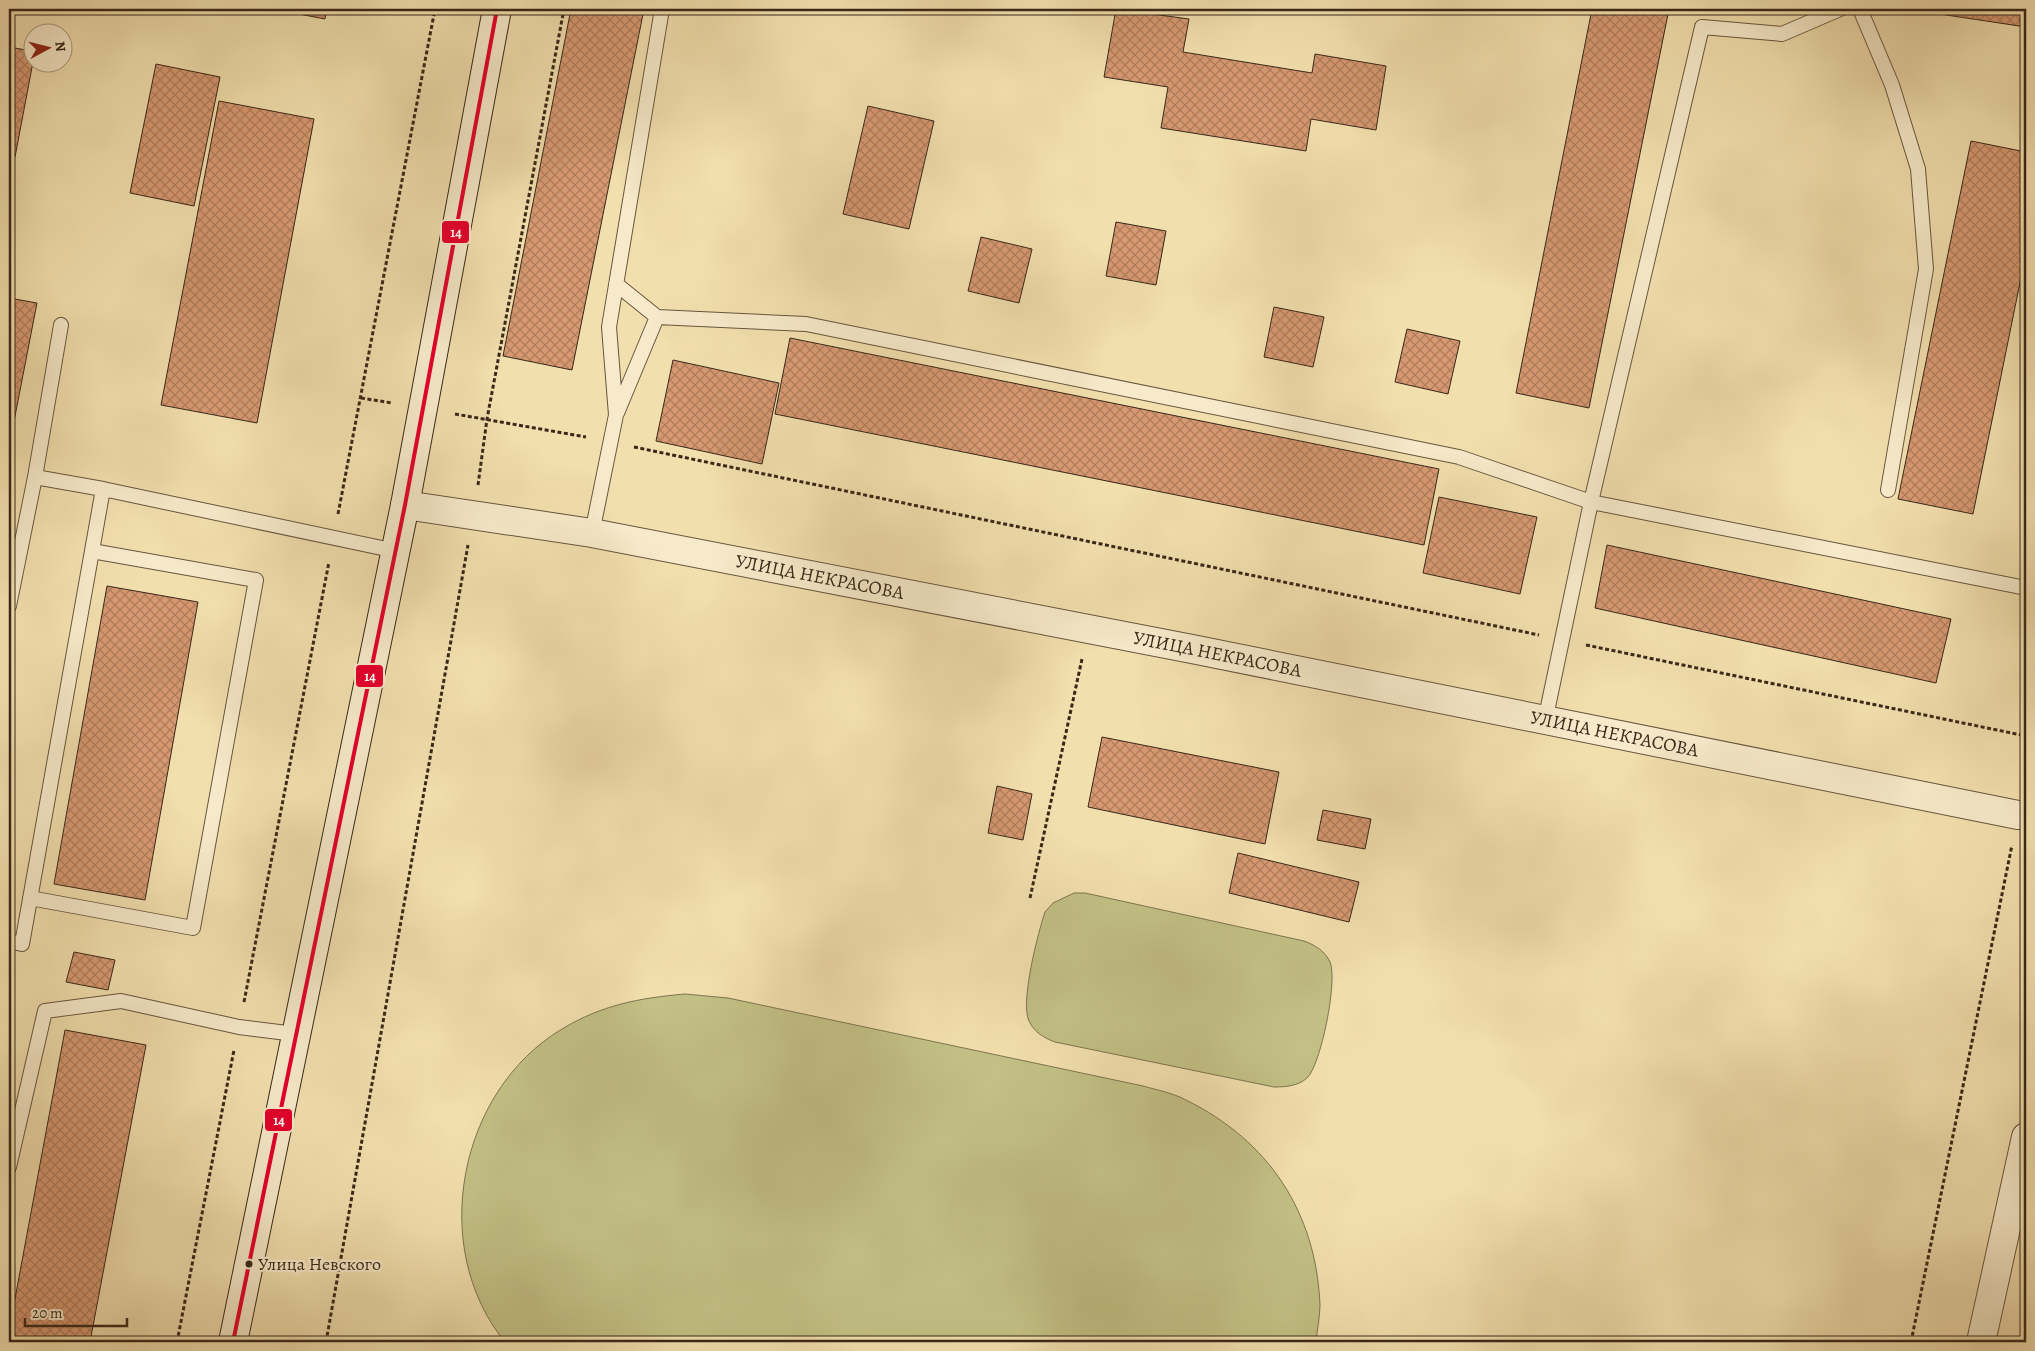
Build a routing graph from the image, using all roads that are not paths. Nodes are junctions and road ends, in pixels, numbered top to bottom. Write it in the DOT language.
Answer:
graph roads {
  1 [pos="497,9"];
  2 [pos="662,9"];
  3 [pos="1840,9"];
  4 [pos="1860,9"];
  5 [pos="616,284"];
  6 [pos="657,317"];
  7 [pos="61,325"];
  8 [pos="616,415"];
  9 [pos="35,477"];
  10 [pos="103,489"];
  11 [pos="1888,490"];
  12 [pos="1591,502"];
  13 [pos="405,505"];
  14 [pos="592,533"];
  15 [pos="92,551"];
  16 [pos="396,551"];
  17 [pos="2026,588"];
  18 [pos="9,606"];
  19 [pos="1545,721"];
  20 [pos="2022,815"];
  21 [pos="30,898"];
  22 [pos="9,941"];
  23 [pos="295,1034"];
  24 [pos="2026,1137"];
  25 [pos="9,1167"];
  26 [pos="233,1342"];
  27 [pos="1980,1342"];
  1 -- 13 [label="street"];
  2 -- 5 [label="lane"];
  3 -- 12 [label="lane"];
  4 -- 11 [label="lane"];
  5 -- 6 [label="lane"];
  5 -- 8 [label="lane"];
  6 -- 8 [label="lane"];
  6 -- 12 [label="lane"];
  7 -- 9 [label="lane"];
  8 -- 14 [label="lane"];
  9 -- 10 [label="lane"];
  9 -- 18 [label="lane"];
  10 -- 15 [label="lane"];
  10 -- 16 [label="lane"];
  12 -- 17 [label="lane"];
  12 -- 19 [label="lane"];
  13 -- 14 [label="street, УЛИЦА НЕКРАСОВА"];
  13 -- 16 [label="street"];
  14 -- 19 [label="street, УЛИЦА НЕКРАСОВА"];
  15 -- 21 [label="lane"];
  15 -- 21 [label="lane"];
  16 -- 23 [label="street"];
  19 -- 20 [label="street, УЛИЦА НЕКРАСОВА"];
  21 -- 22 [label="lane"];
  23 -- 25 [label="lane"];
  23 -- 26 [label="street"];
  24 -- 27 [label="street"];
}
